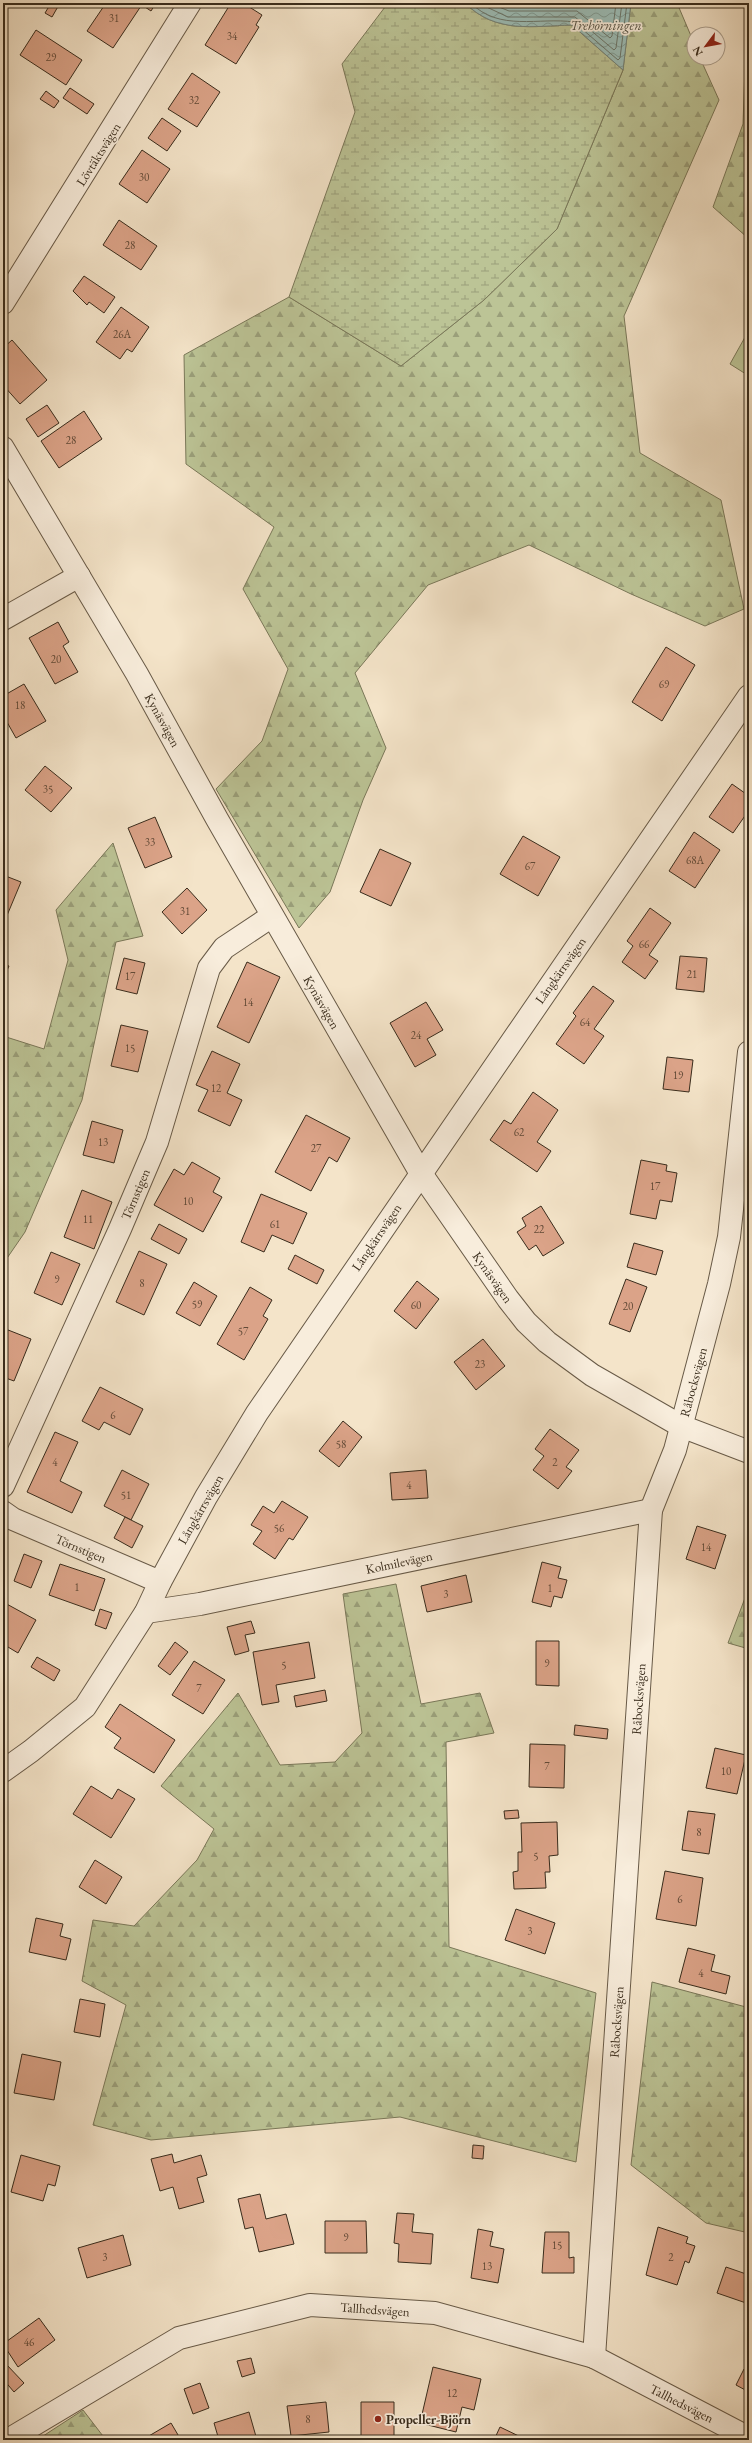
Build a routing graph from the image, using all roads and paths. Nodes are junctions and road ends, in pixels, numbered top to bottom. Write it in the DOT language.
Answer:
graph roads {
  1 [pos="190,3"];
  2 [pos="3,303"];
  3 [pos="3,448"];
  4 [pos="80,576"];
  5 [pos="3,619"];
  6 [pos="749,696"];
  7 [pos="272,916"];
  8 [pos="749,1052"];
  9 [pos="420,1172"];
  10 [pos="681,1426"];
  11 [pos="749,1452"];
  12 [pos="3,1486"];
  13 [pos="651,1510"];
  14 [pos="3,1512"];
  15 [pos="160,1582"];
  16 [pos="146,1612"];
  17 [pos="3,1771"];
  18 [pos="594,2357"];
  19 [pos="723,2433"];
  20 [pos="749,2438"];
  21 [pos="8,2440"];
  1 -- 2 [label="street, Lövtäktsvägen"];
  3 -- 4 [label="street, Kynäsvägen"];
  4 -- 5 [label="street"];
  4 -- 7 [label="street, Kynäsvägen"];
  6 -- 9 [label="street, Långkärrsvägen"];
  7 -- 9 [label="street, Kynäsvägen"];
  7 -- 12 [label="street, Törnstigen"];
  8 -- 10 [label="street, Råbocksvägen"];
  9 -- 10 [label="street, Kynäsvägen"];
  9 -- 15 [label="street, Långkärrsvägen"];
  10 -- 11 [label="street, Kynäsvägen"];
  10 -- 13 [label="street, Råbocksvägen"];
  13 -- 16 [label="street, Kolmilevägen"];
  13 -- 18 [label="street, Råbocksvägen"];
  14 -- 15 [label="street, Törnstigen"];
  15 -- 16 [label="street, Långkärrsvägen"];
  16 -- 17 [label="street, Långkärrsvägen"];
  18 -- 19 [label="street, Tallhedsvägen"];
  18 -- 21 [label="street, Tallhedsvägen"];
  19 -- 20 [label="street, Tallhedsvägen"];
}
